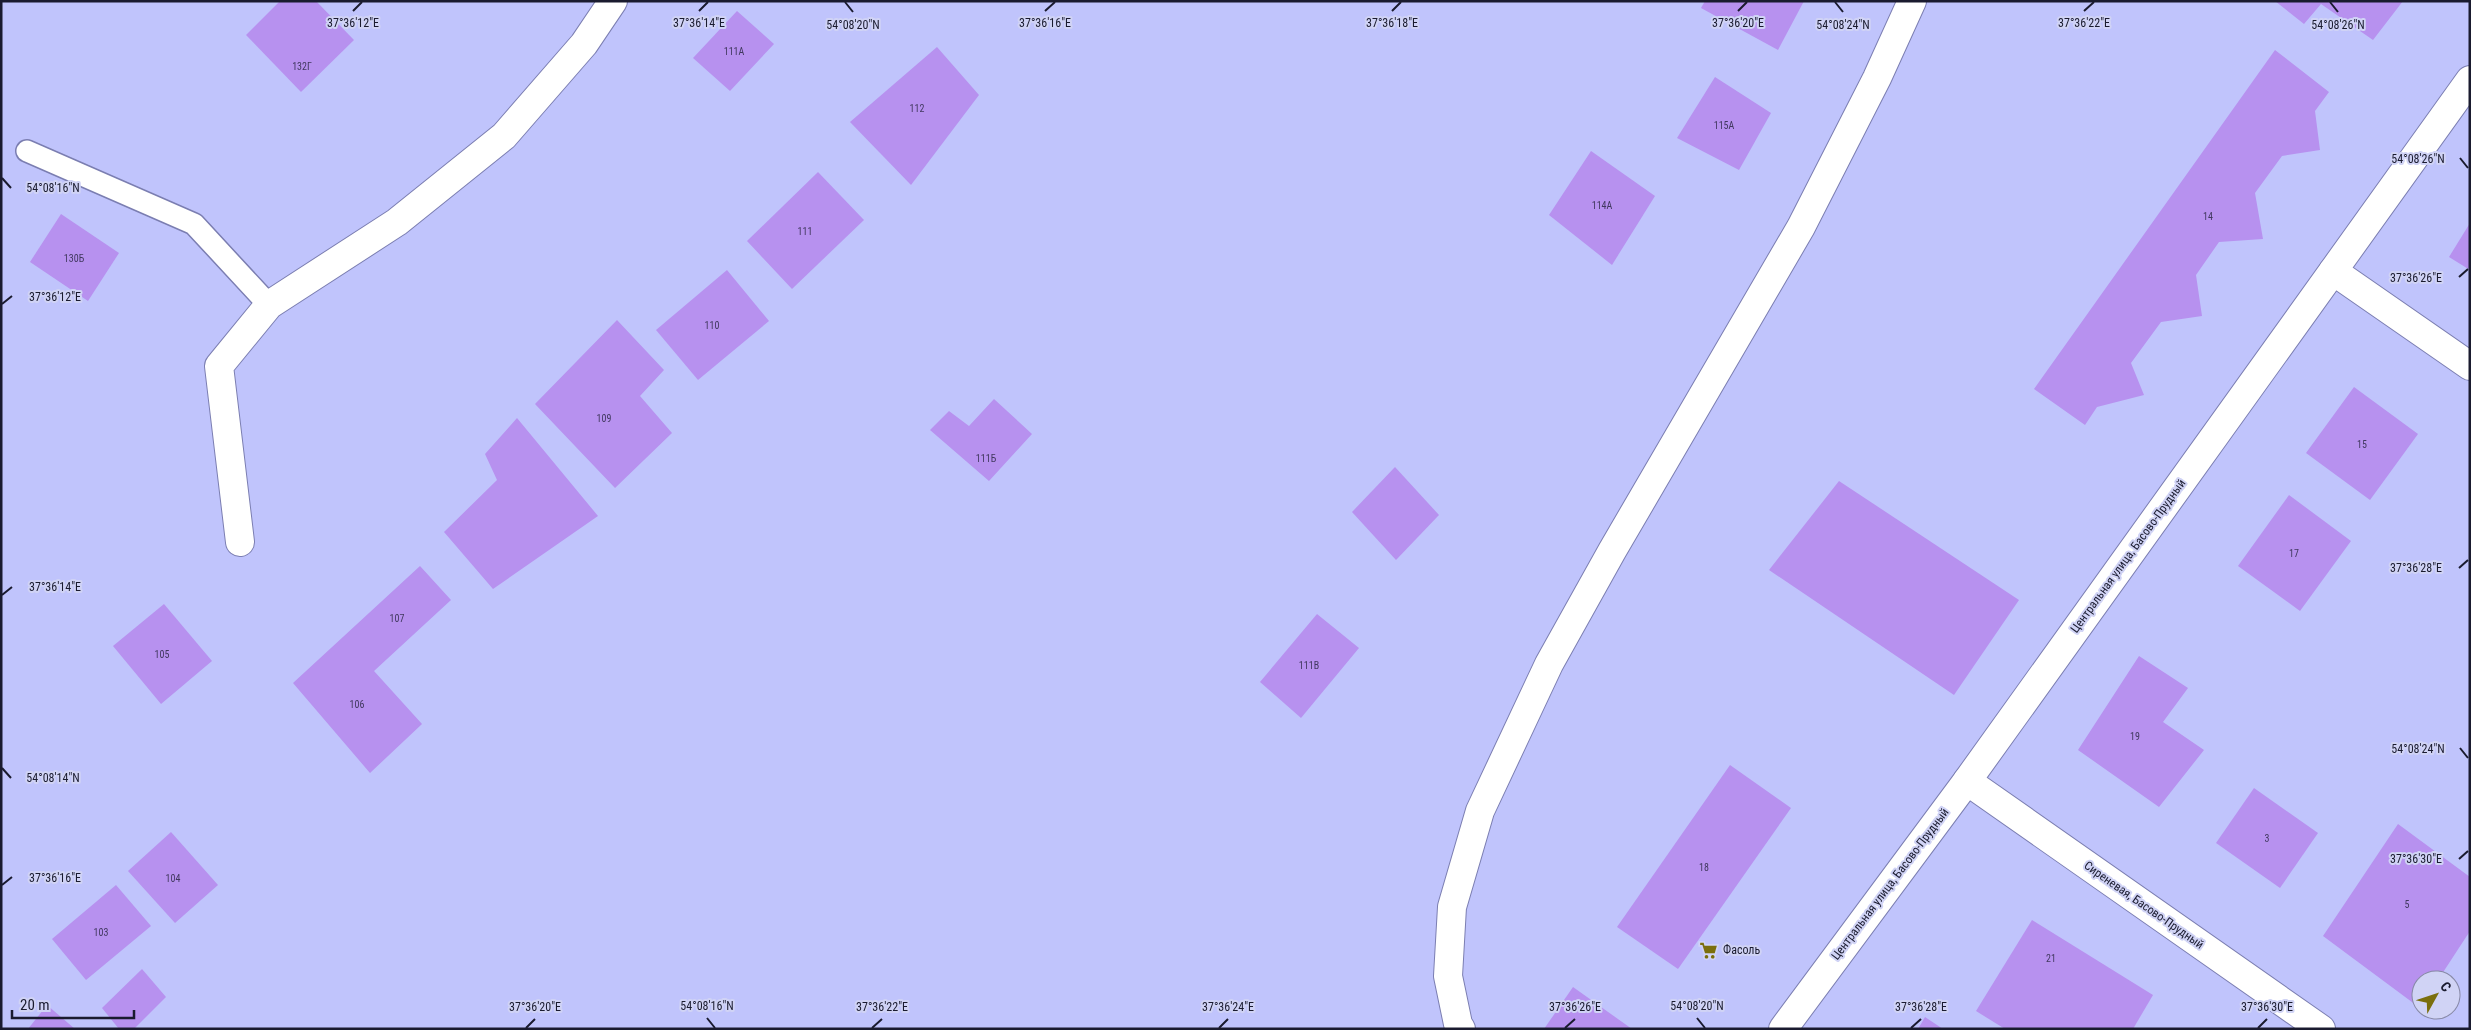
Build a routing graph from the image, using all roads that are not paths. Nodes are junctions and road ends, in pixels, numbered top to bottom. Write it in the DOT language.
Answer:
graph roads {
  1 [pos="613,1"];
  2 [pos="1912,1"];
  3 [pos="2470,80"];
  4 [pos="26,150"];
  5 [pos="2333,272"];
  6 [pos="269,305"];
  7 [pos="2470,366"];
  8 [pos="240,542"];
  9 [pos="1967,781"];
  10 [pos="1461,1029"];
  11 [pos="1783,1029"];
  12 [pos="2321,1029"];
  1 -- 6 [label="street"];
  2 -- 10 [label="street"];
  3 -- 5 [label="street, Центральная улица, Басово-Прудный"];
  4 -- 6 [label="lane"];
  5 -- 7 [label="street"];
  5 -- 9 [label="street, Центральная улица, Басово-Прудный"];
  6 -- 8 [label="street"];
  9 -- 11 [label="street, Центральная улица, Басово-Прудный"];
  9 -- 12 [label="street, Сиреневая, Басово-Прудный"];
}
